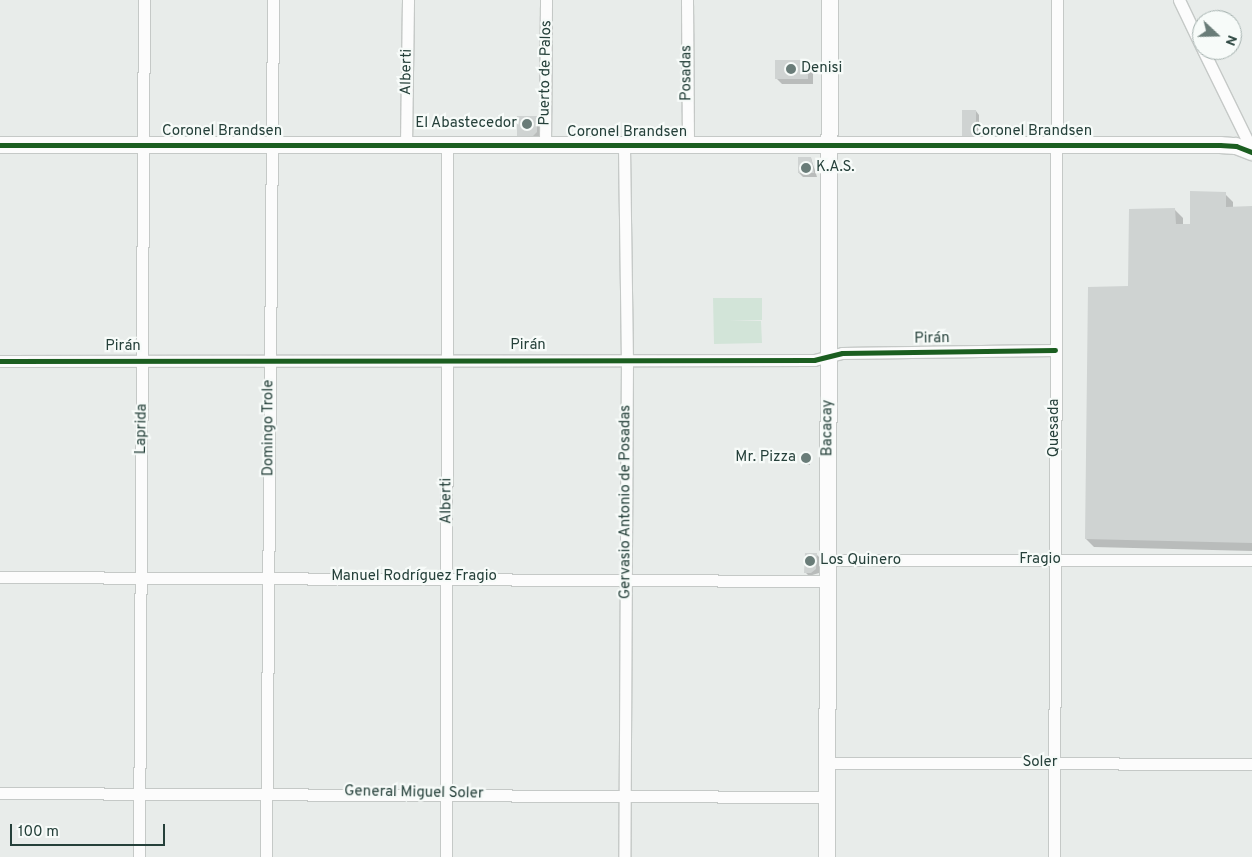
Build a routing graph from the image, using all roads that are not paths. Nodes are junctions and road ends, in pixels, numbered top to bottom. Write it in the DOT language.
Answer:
graph roads {
  1 [pos="144,0"];
  2 [pos="273,0"];
  3 [pos="408,0"];
  4 [pos="546,0"];
  5 [pos="687,0"];
  6 [pos="830,0"];
  7 [pos="1057,0"];
  8 [pos="1179,0"];
  9 [pos="1192,28"];
  10 [pos="1207,60"];
  11 [pos="272,144"];
  12 [pos="406,144"];
  13 [pos="830,144"];
  14 [pos="0,145"];
  15 [pos="142,145"];
  16 [pos="447,145"];
  17 [pos="1055,145"];
  18 [pos="545,146"];
  19 [pos="624,146"];
  20 [pos="688,146"];
  21 [pos="1252,151"];
  22 [pos="1055,350"];
  23 [pos="829,356"];
  24 [pos="447,358"];
  25 [pos="626,359"];
  26 [pos="143,360"];
  27 [pos="270,360"];
  28 [pos="0,361"];
  29 [pos="828,560"];
  30 [pos="1054,560"];
  31 [pos="1252,560"];
  32 [pos="0,577"];
  33 [pos="140,577"];
  34 [pos="269,577"];
  35 [pos="447,577"];
  36 [pos="626,579"];
  37 [pos="828,581"];
  38 [pos="827,763"];
  39 [pos="1053,763"];
  40 [pos="1252,764"];
  41 [pos="140,792"];
  42 [pos="267,792"];
  43 [pos="0,793"];
  44 [pos="446,794"];
  45 [pos="625,795"];
  46 [pos="827,797"];
  47 [pos="139,857"];
  48 [pos="266,857"];
  49 [pos="446,857"];
  50 [pos="624,857"];
  51 [pos="827,857"];
  52 [pos="1054,857"];
  1 -- 15 [label="street, Laprida"];
  2 -- 11 [label="street, Domingo Trole"];
  3 -- 12 [label="street, Alberti"];
  4 -- 18 [label="street, Puerto de Palos"];
  5 -- 20 [label="street, Posadas"];
  6 -- 13 [label="street, Bacacay"];
  7 -- 17 [label="street, Quesada"];
  8 -- 9 [label="street"];
  10 -- 21 [label="street"];
  11 -- 12 [label="street, Coronel Brandsen"];
  11 -- 15 [label="street, Coronel Brandsen"];
  11 -- 27 [label="street, Domingo Trole"];
  12 -- 16 [label="street, Coronel Brandsen"];
  13 -- 17 [label="street, Coronel Brandsen"];
  13 -- 20 [label="street, Coronel Brandsen"];
  13 -- 23 [label="street, Bacacay"];
  14 -- 15 [label="street, Coronel Brandsen"];
  15 -- 26 [label="street, Laprida"];
  16 -- 18 [label="street, Coronel Brandsen"];
  16 -- 24 [label="street, Alberti"];
  17 -- 21 [label="street, Coronel Brandsen"];
  17 -- 22 [label="street, Quesada"];
  18 -- 19 [label="street, Coronel Brandsen"];
  19 -- 20 [label="street, Coronel Brandsen"];
  19 -- 25 [label="street, Gervasio Antonio de Posadas"];
  22 -- 23 [label="street, Pirán"];
  22 -- 30 [label="street, Quesada"];
  23 -- 25 [label="street, Pirán"];
  23 -- 29 [label="street, Bacacay"];
  24 -- 25 [label="street, Pirán"];
  24 -- 27 [label="street, Pirán"];
  24 -- 35 [label="street, Alberti"];
  25 -- 36 [label="street, Gervasio Antonio de Posadas"];
  26 -- 27 [label="street, Pirán"];
  26 -- 28 [label="street, Pirán"];
  26 -- 33 [label="street, Laprida"];
  27 -- 34 [label="street, Domingo Trole"];
  29 -- 30 [label="street, Fragio"];
  29 -- 37 [label="street, Bacacay"];
  30 -- 31 [label="street, Fragio"];
  30 -- 39 [label="street, Quesada"];
  32 -- 33 [label="street, Manuel Rodríguez Fragio"];
  33 -- 34 [label="street, Manuel Rodríguez Fragio"];
  33 -- 41 [label="street, Laprida"];
  34 -- 35 [label="street, Manuel Rodríguez Fragio"];
  34 -- 42 [label="street, Domingo Trole"];
  35 -- 36 [label="street, Manuel Rodríguez Fragio"];
  35 -- 44 [label="street, Alberti"];
  36 -- 37 [label="street, Manuel Rodríguez Fragio"];
  36 -- 45 [label="street, Gervasio Antonio de Posadas"];
  37 -- 38 [label="street, Bacacay"];
  38 -- 39 [label="street, Soler"];
  38 -- 46 [label="street, Bacacay"];
  39 -- 40 [label="street, Soler"];
  39 -- 52 [label="street, Quesada"];
  41 -- 42 [label="street, General Miguel Soler"];
  41 -- 43 [label="street, General Miguel Soler"];
  41 -- 47 [label="street, Laprida"];
  42 -- 44 [label="street, General Miguel Soler"];
  42 -- 48 [label="street, Domingo Trole"];
  44 -- 45 [label="street, General Miguel Soler"];
  44 -- 49 [label="street, Alberti"];
  45 -- 46 [label="street, General Miguel Soler"];
  45 -- 50 [label="street, Gervasio Antonio de Posadas"];
  46 -- 51 [label="street, Bacacay"];
}
